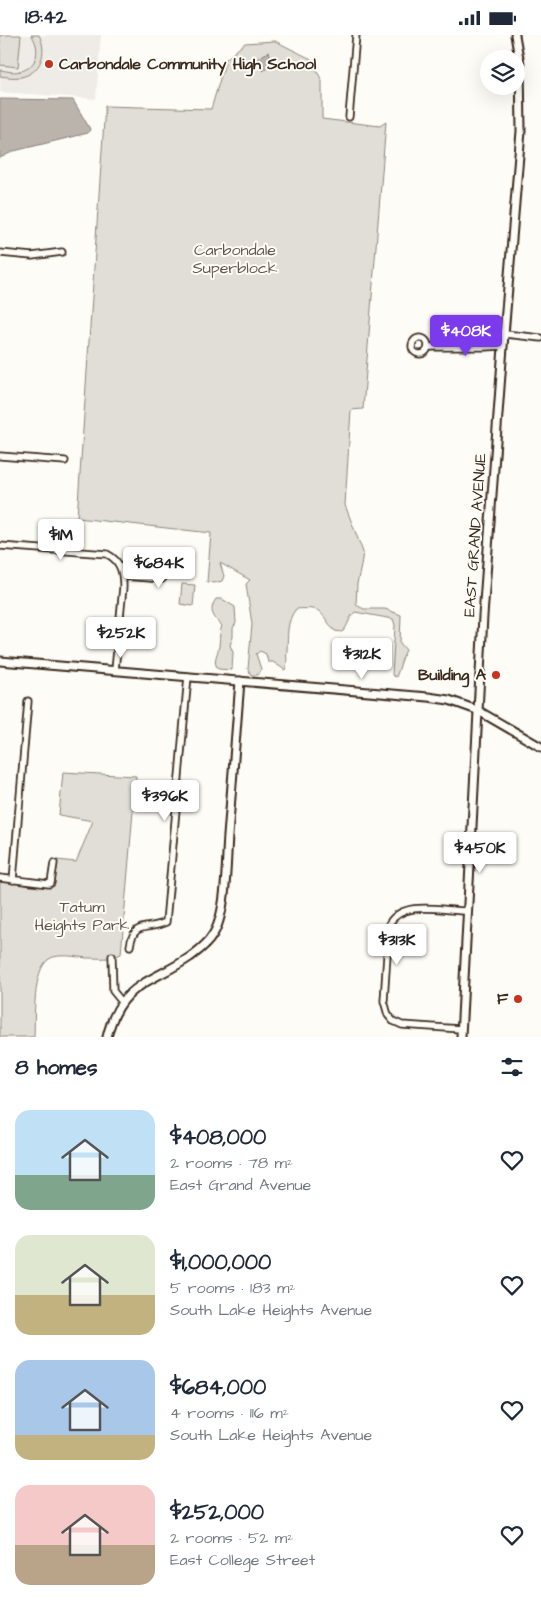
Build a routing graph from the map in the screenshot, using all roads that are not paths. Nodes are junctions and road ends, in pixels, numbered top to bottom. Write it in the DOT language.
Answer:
graph roads {
  1 [pos="356,35"];
  2 [pos="516,35"];
  3 [pos="349,117"];
  4 [pos="62,252"];
  5 [pos="0,253"];
  6 [pos="505,335"];
  7 [pos="541,338"];
  8 [pos="503,346"];
  9 [pos="428,347"];
  10 [pos="0,456"];
  11 [pos="65,461"];
  12 [pos="0,546"];
  13 [pos="164,561"];
  14 [pos="123,576"];
  15 [pos="0,661"];
  16 [pos="115,670"];
  17 [pos="188,676"];
  18 [pos="240,681"];
  19 [pos="28,701"];
  20 [pos="477,710"];
  21 [pos="541,747"];
  22 [pos="54,863"];
  23 [pos="0,878"];
  24 [pos="13,880"];
  25 [pos="467,911"];
  26 [pos="130,946"];
  27 [pos="112,956"];
  28 [pos="122,1002"];
  29 [pos="461,1029"];
  30 [pos="107,1037"];
  31 [pos="461,1037"];
  1 -- 3 [label="street"];
  2 -- 6 [label="street, EAST GRAND AVENUE"];
  4 -- 5 [label="street"];
  6 -- 7 [label="street"];
  6 -- 8 [label="street, EAST GRAND AVENUE"];
  8 -- 9 [label="street"];
  8 -- 20 [label="street, EAST GRAND AVENUE"];
  10 -- 11 [label="street"];
  12 -- 14 [label="street"];
  13 -- 14 [label="street"];
  14 -- 16 [label="street"];
  15 -- 16 [label="street"];
  16 -- 17 [label="street"];
  17 -- 18 [label="street"];
  17 -- 26 [label="street"];
  18 -- 20 [label="street"];
  18 -- 28 [label="street"];
  19 -- 24 [label="street"];
  20 -- 21 [label="street"];
  20 -- 25 [label="street, EAST GRAND AVENUE"];
  22 -- 24 [label="street"];
  23 -- 24 [label="street"];
  25 -- 29 [label="street, EAST GRAND AVENUE"];
  25 -- 29 [label="street"];
  27 -- 28 [label="street"];
  28 -- 30 [label="street"];
  29 -- 31 [label="street, EAST GRAND AVENUE"];
}
